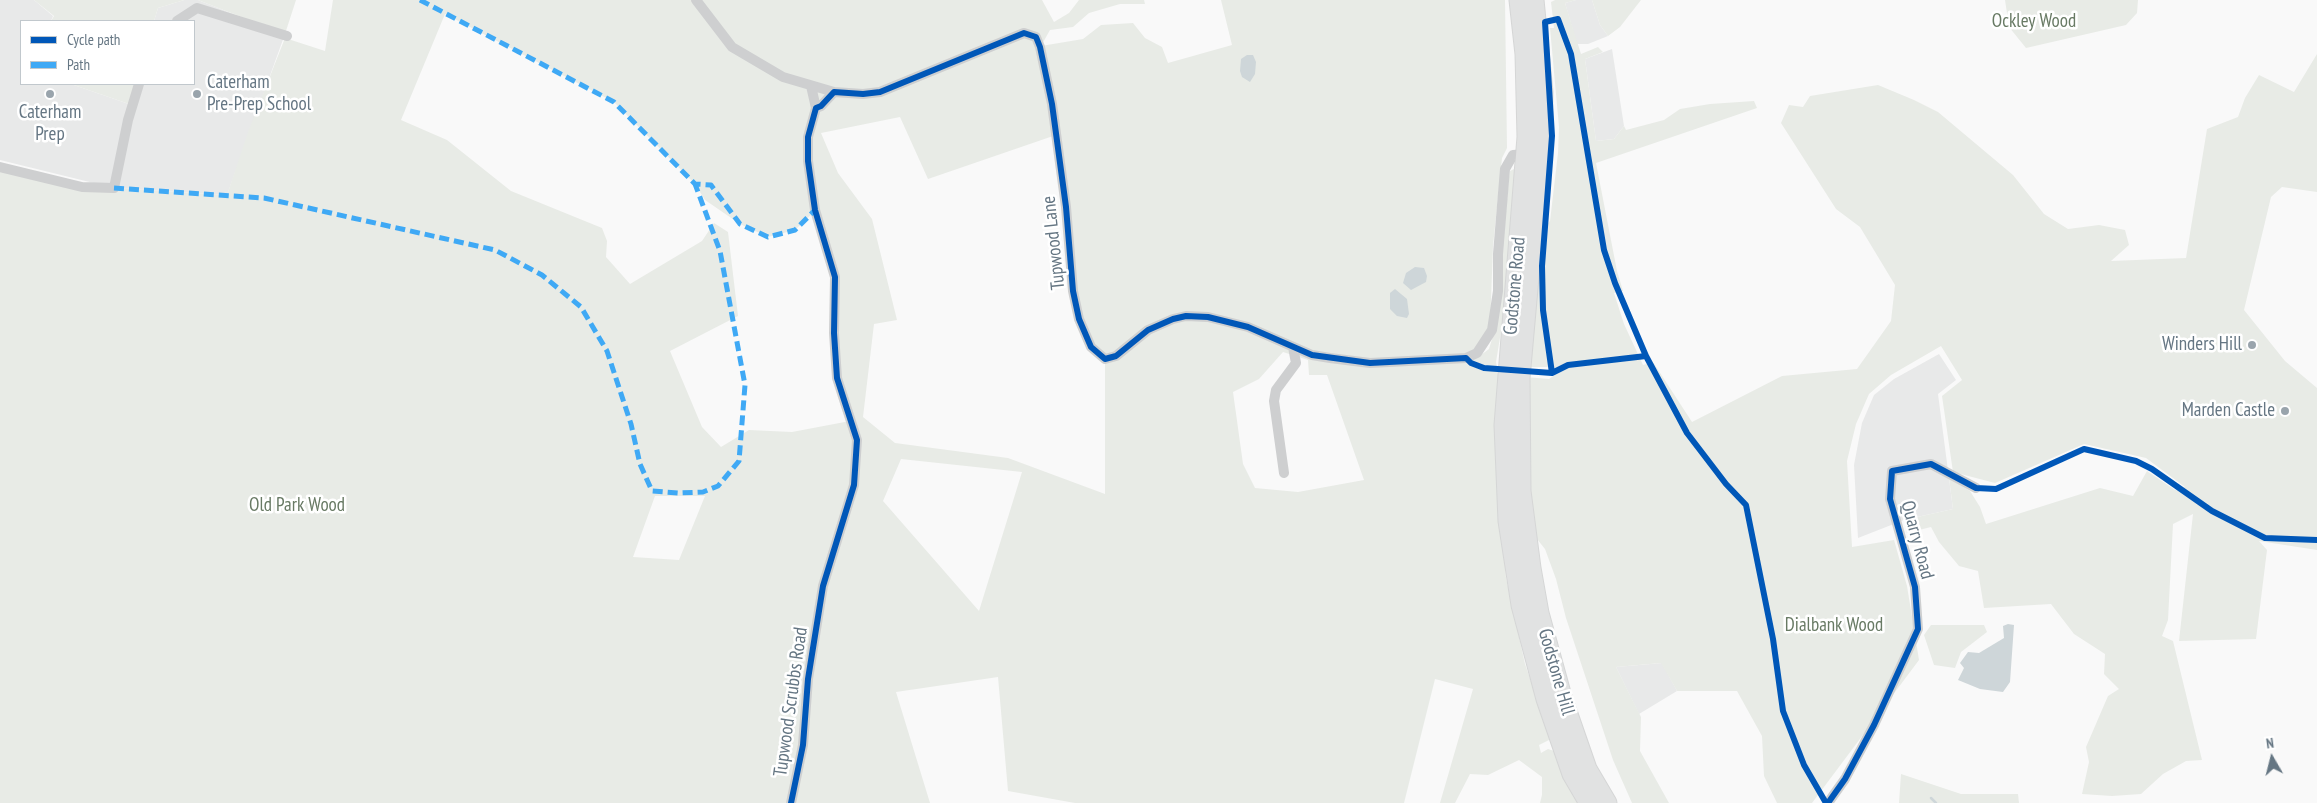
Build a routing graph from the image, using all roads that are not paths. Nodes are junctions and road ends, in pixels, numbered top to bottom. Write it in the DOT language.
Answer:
graph roads {
  1 [pos="696,0"];
  2 [pos="1519,0"];
  3 [pos="1534,0"];
  4 [pos="179,20"];
  5 [pos="287,36"];
  6 [pos="139,85"];
  7 [pos="810,86"];
  8 [pos="834,92"];
  9 [pos="816,108"];
  10 [pos="1526,154"];
  11 [pos="0,167"];
  12 [pos="1293,347"];
  13 [pos="1284,473"];
  14 [pos="1976,488"];
  15 [pos="1526,534"];
  16 [pos="1515,571"];
  17 [pos="791,803"];
  18 [pos="1589,803"];
  19 [pos="1607,803"];
  20 [pos="1828,803"];
  1 -- 7 [label="street, Tupwood Lane"];
  2 -- 10 [label="highway, Godstone Road"];
  3 -- 15 [label="highway, Godstone Road"];
  4 -- 5 [label="street"];
  6 -- 11 [label="street"];
  7 -- 8 [label="street, Tupwood Lane"];
  7 -- 9 [label="street"];
  8 -- 9 [label="street"];
  8 -- 12 [label="street, Tupwood Lane"];
  9 -- 17 [label="street, Tupwood Scrubbs Road"];
  10 -- 12 [label="street, Tupwood Lane"];
  10 -- 16 [label="highway, Godstone Road"];
  12 -- 13 [label="street"];
  14 -- 20 [label="street, Quarry Road"];
  15 -- 19 [label="highway, Godstone Hill"];
  16 -- 18 [label="highway, Godstone Hill"];
}
